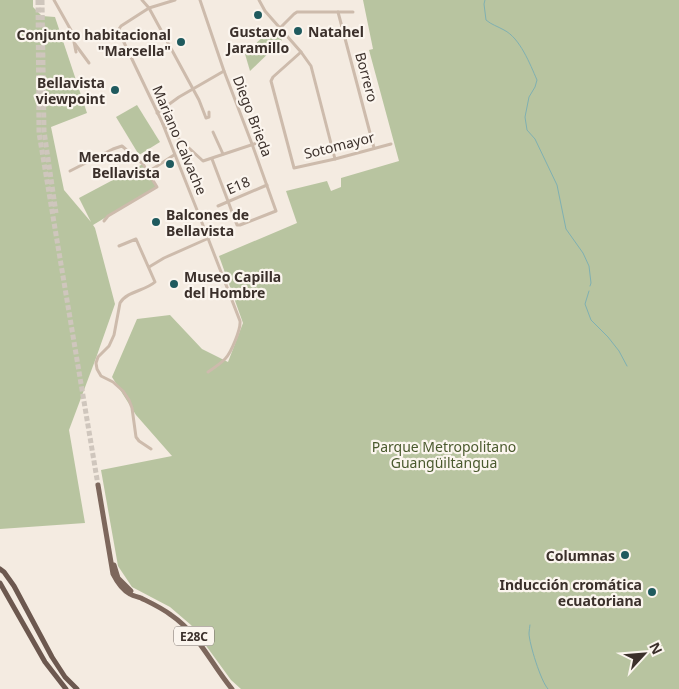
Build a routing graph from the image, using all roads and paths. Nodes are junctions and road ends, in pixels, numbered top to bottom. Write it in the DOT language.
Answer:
graph roads {
  1 [pos="54,0"];
  2 [pos="142,0"];
  3 [pos="175,0"];
  4 [pos="200,0"];
  5 [pos="259,0"];
  6 [pos="149,8"];
  7 [pos="338,12"];
  8 [pos="353,12"];
  9 [pos="280,28"];
  10 [pos="74,43"];
  11 [pos="76,52"];
  12 [pos="301,52"];
  13 [pos="89,63"];
  14 [pos="224,71"];
  15 [pos="192,89"];
  16 [pos="209,112"];
  17 [pos="158,113"];
  18 [pos="162,122"];
  19 [pos="213,132"];
  20 [pos="260,142"];
  21 [pos="252,144"];
  22 [pos="390,144"];
  23 [pos="374,148"];
  24 [pos="223,154"];
  25 [pos="174,155"];
  26 [pos="212,158"];
  27 [pos="335,159"];
  28 [pos="70,171"];
  29 [pos="148,172"];
  30 [pos="267,186"];
  31 [pos="228,202"];
  32 [pos="218,206"];
  33 [pos="104,221"];
  34 [pos="209,238"];
  35 [pos="119,246"];
  36 [pos="149,267"];
  37 [pos="208,372"];
  38 [pos="152,449"];
  39 [pos="100,485"];
  40 [pos="0,569"];
  41 [pos="0,583"];
  42 [pos="66,689"];
  43 [pos="77,689"];
  44 [pos="232,689"];
  1 -- 10 [label="street"];
  2 -- 6 [label="street"];
  3 -- 6 [label="street"];
  4 -- 14 [label="street, Diego Brieda"];
  5 -- 9 [label="street"];
  6 -- 15 [label="street"];
  6 -- 17 [label="street, Mariano Calvache"];
  7 -- 8 [label="street"];
  7 -- 9 [label="street"];
  7 -- 23 [label="street, Borrero"];
  9 -- 12 [label="street"];
  10 -- 11 [label="street"];
  10 -- 13 [label="street"];
  12 -- 27 [label="street"];
  12 -- 27 [label="street, Sotomayor"];
  14 -- 15 [label="street"];
  14 -- 21 [label="street, Diego Brieda"];
  15 -- 16 [label="street"];
  15 -- 17 [label="street"];
  17 -- 18 [label="street, Mariano Calvache"];
  18 -- 25 [label="street, Mariano Calvache"];
  18 -- 26 [label="street"];
  19 -- 24 [label="street"];
  20 -- 21 [label="street"];
  21 -- 24 [label="street"];
  21 -- 30 [label="street, Diego Brieda"];
  22 -- 23 [label="street, Sotomayor"];
  23 -- 27 [label="street, Sotomayor"];
  24 -- 26 [label="street"];
  25 -- 29 [label="street"];
  25 -- 34 [label="street, Mariano Calvache"];
  26 -- 31 [label="street"];
  28 -- 29 [label="street"];
  29 -- 33 [label="street"];
  30 -- 31 [label="street, E18"];
  30 -- 31 [label="street, Diego Brieda"];
  31 -- 32 [label="street, E18"];
  34 -- 36 [label="street"];
  34 -- 37 [label="street, Mariano Calvache"];
  35 -- 36 [label="street"];
  36 -- 38 [label="street"];
  39 -- 44 [label="main road, E28C"];
  40 -- 43 [label="highway"];
  41 -- 42 [label="highway"];
}
